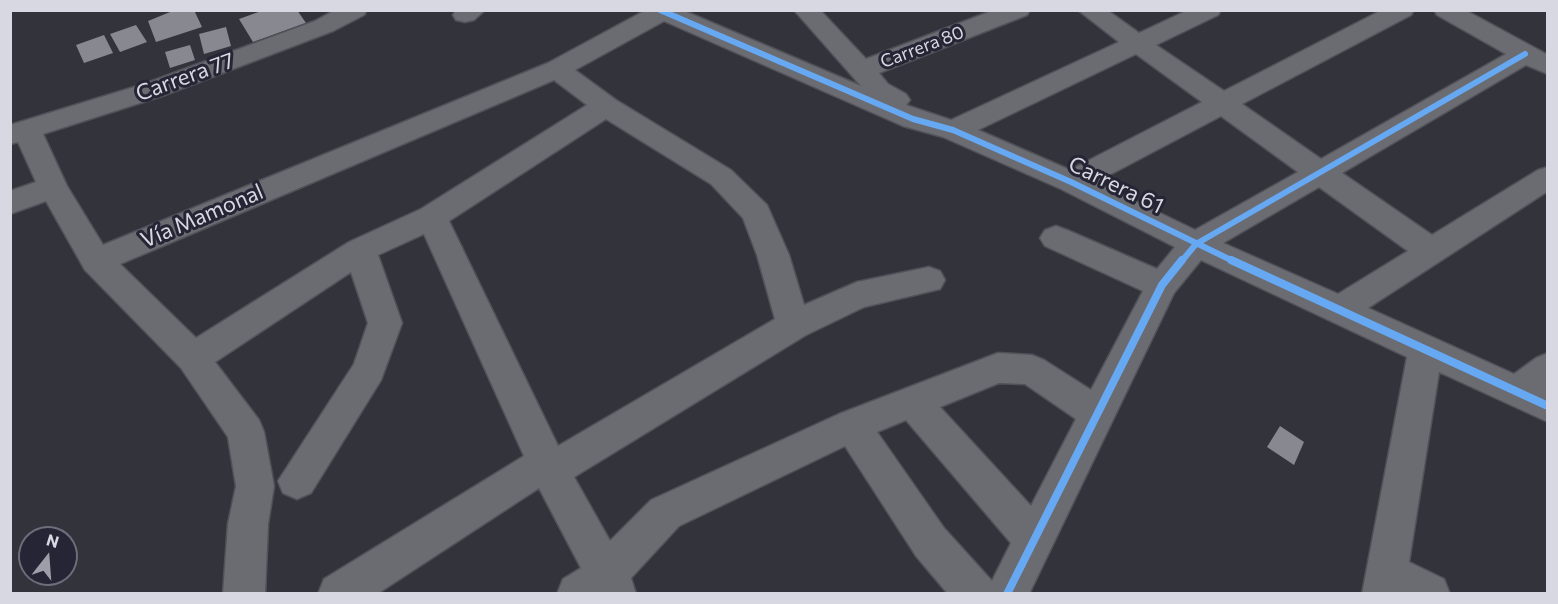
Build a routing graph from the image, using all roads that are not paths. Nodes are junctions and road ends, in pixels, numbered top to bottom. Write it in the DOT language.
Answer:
graph roads {
  1 [pos="355,10"];
  2 [pos="806,10"];
  3 [pos="1018,10"];
  4 [pos="1090,10"];
  5 [pos="1209,10"];
  6 [pos="1402,10"];
  7 [pos="1446,10"];
  8 [pos="662,11"];
  9 [pos="1137,44"];
  10 [pos="1536,60"];
  11 [pos="557,69"];
  12 [pos="860,71"];
  13 [pos="1220,105"];
  14 [pos="606,106"];
  15 [pos="953,130"];
  16 [pos="19,133"];
  17 [pos="1318,172"];
  18 [pos="1548,177"];
  19 [pos="1071,182"];
  20 [pos="53,187"];
  21 [pos="10,203"];
  22 [pos="432,217"];
  23 [pos="1056,238"];
  24 [pos="1196,244"];
  25 [pos="360,250"];
  26 [pos="1431,251"];
  27 [pos="96,261"];
  28 [pos="929,280"];
  29 [pos="1162,285"];
  30 [pos="1341,309"];
  31 [pos="794,325"];
  32 [pos="1425,350"];
  33 [pos="193,358"];
  34 [pos="1548,368"];
  35 [pos="1533,399"];
  36 [pos="912,401"];
  37 [pos="1098,414"];
  38 [pos="852,425"];
  39 [pos="548,467"];
  40 [pos="297,481"];
  41 [pos="1034,539"];
  42 [pos="1385,583"];
  43 [pos="600,588"];
  44 [pos="244,594"];
  45 [pos="339,594"];
  46 [pos="976,594"];
  47 [pos="1007,594"];
  48 [pos="1429,594"];
  1 -- 16 [label="street, Carrera 77"];
  2 -- 12 [label="street"];
  3 -- 12 [label="street, Carrera 80"];
  4 -- 9 [label="street"];
  5 -- 9 [label="street"];
  6 -- 13 [label="street"];
  7 -- 10 [label="street"];
  8 -- 11 [label="street, Vía Mamonal"];
  8 -- 15 [label="street, Carrera 61"];
  9 -- 13 [label="street"];
  9 -- 15 [label="street"];
  10 -- 17 [label="street"];
  11 -- 14 [label="street"];
  11 -- 27 [label="street, Vía Mamonal"];
  12 -- 15 [label="street"];
  13 -- 17 [label="street"];
  13 -- 19 [label="street"];
  14 -- 22 [label="street"];
  14 -- 31 [label="street"];
  15 -- 19 [label="street, Carrera 61"];
  16 -- 20 [label="street"];
  17 -- 24 [label="street"];
  17 -- 26 [label="street"];
  18 -- 26 [label="street"];
  19 -- 24 [label="street, Carrera 61"];
  20 -- 21 [label="street"];
  20 -- 27 [label="street"];
  22 -- 25 [label="street"];
  22 -- 39 [label="street"];
  23 -- 29 [label="street"];
  24 -- 29 [label="street"];
  24 -- 30 [label="street, Carrera 61"];
  25 -- 33 [label="street"];
  25 -- 40 [label="street"];
  26 -- 30 [label="street"];
  27 -- 33 [label="street"];
  28 -- 31 [label="street"];
  29 -- 37 [label="street"];
  30 -- 32 [label="street, Carrera 61"];
  31 -- 39 [label="street"];
  32 -- 35 [label="street, Carrera 61"];
  32 -- 42 [label="street"];
  33 -- 44 [label="street"];
  34 -- 35 [label="street"];
  36 -- 37 [label="street"];
  36 -- 38 [label="street"];
  36 -- 41 [label="street"];
  37 -- 41 [label="street"];
  38 -- 43 [label="street"];
  38 -- 46 [label="street"];
  39 -- 43 [label="street"];
  39 -- 45 [label="street"];
  41 -- 47 [label="street"];
  42 -- 48 [label="street"];
}
